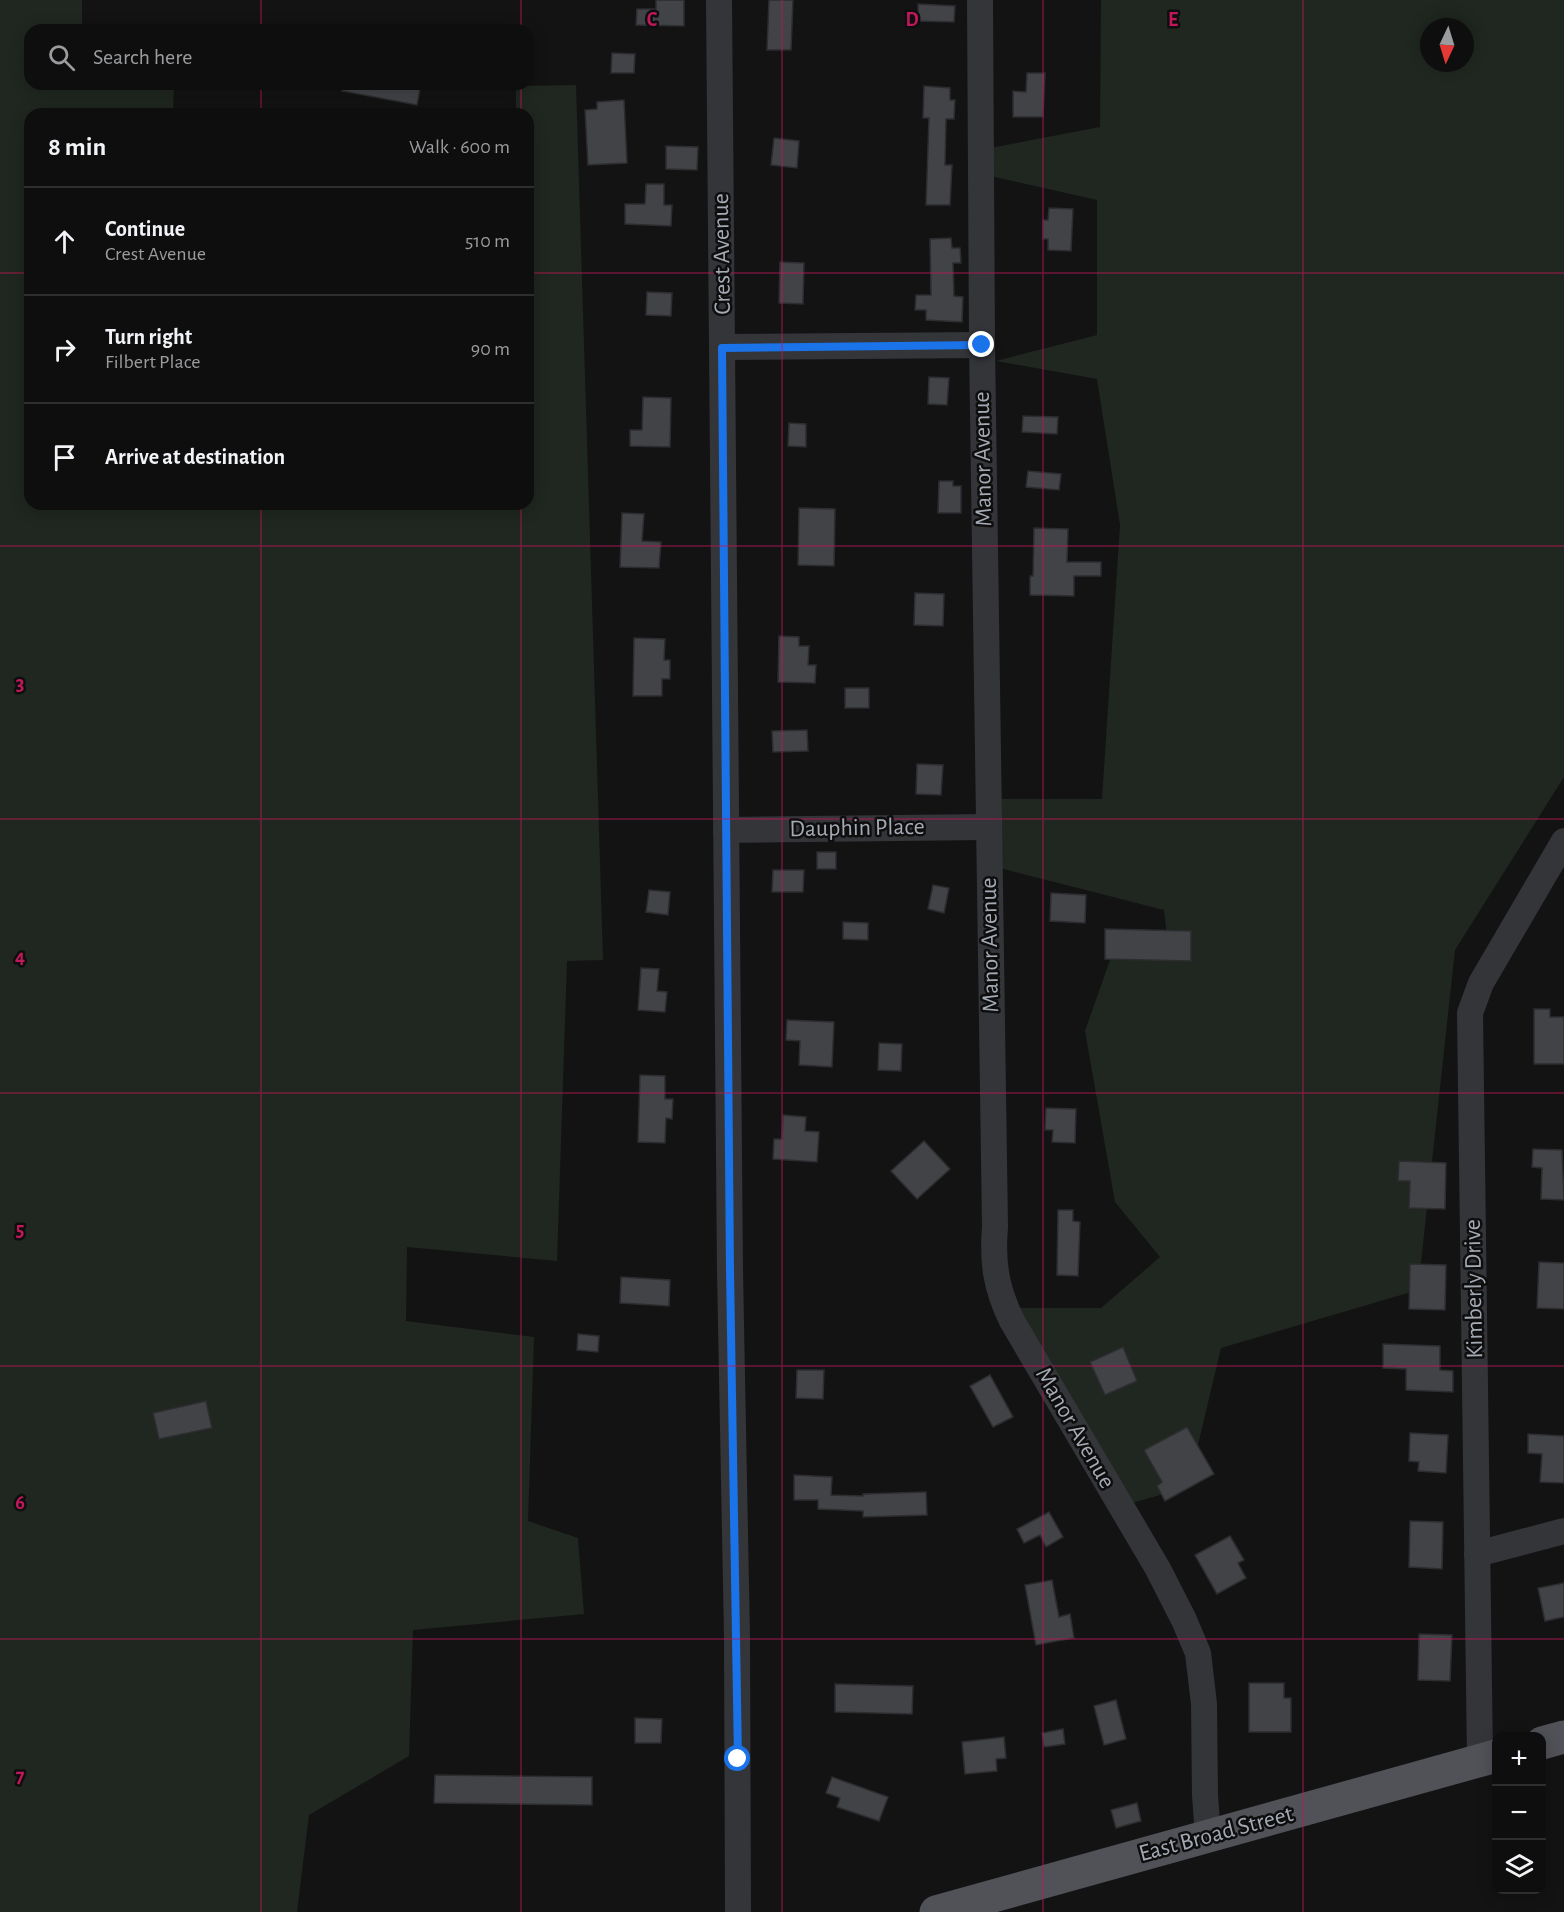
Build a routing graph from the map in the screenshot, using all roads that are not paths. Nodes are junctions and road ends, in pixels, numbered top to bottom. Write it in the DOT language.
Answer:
graph roads {
  1 [pos="719,0"];
  2 [pos="980,0"];
  3 [pos="982,345"];
  4 [pos="722,348"];
  5 [pos="987,827"];
  6 [pos="726,830"];
  7 [pos="1564,841"];
  8 [pos="1564,1531"];
  9 [pos="1477,1554"];
  10 [pos="1564,1737"];
  11 [pos="1546,1742"];
  12 [pos="1488,1758"];
  13 [pos="1208,1836"];
  14 [pos="738,1912"];
  15 [pos="936,1912"];
  1 -- 4 [label="street, Crest Avenue"];
  2 -- 3 [label="street, Manor Avenue"];
  3 -- 4 [label="street"];
  3 -- 5 [label="street, Manor Avenue"];
  4 -- 6 [label="street, Crest Avenue"];
  5 -- 6 [label="street, Dauphin Place"];
  5 -- 13 [label="street, Manor Avenue"];
  6 -- 14 [label="street, Crest Avenue"];
  7 -- 9 [label="street, Kimberly Drive"];
  8 -- 9 [label="street"];
  9 -- 12 [label="street, Kimberly Drive"];
  10 -- 11 [label="main road"];
  12 -- 13 [label="main road, East Broad Street"];
  13 -- 15 [label="main road, East Broad Street"];
}
